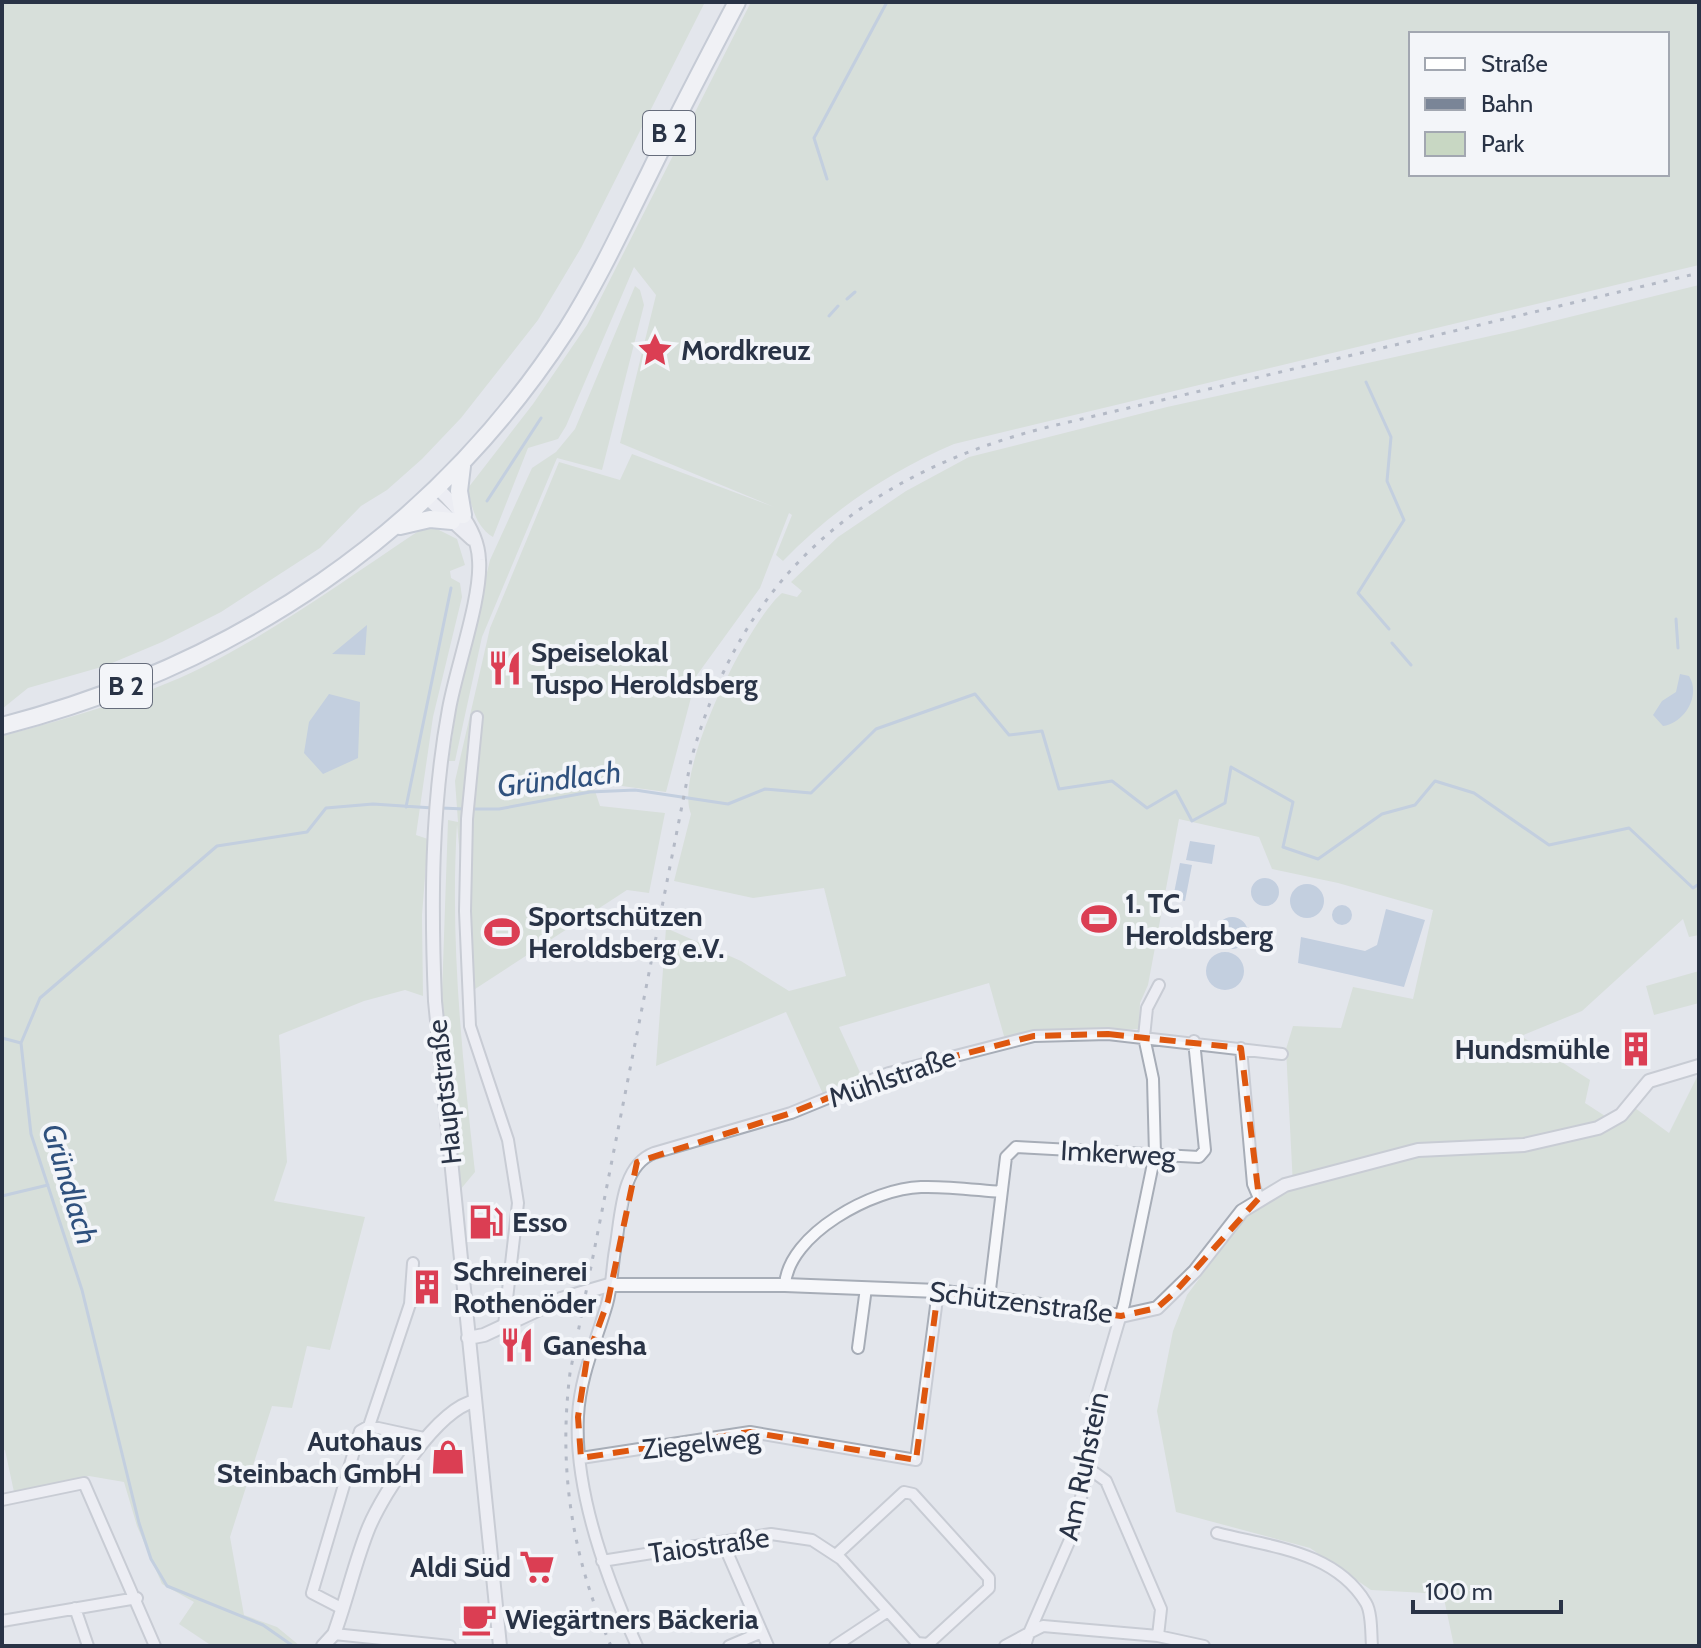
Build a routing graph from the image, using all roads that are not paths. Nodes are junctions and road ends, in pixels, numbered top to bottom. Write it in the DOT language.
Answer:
graph roads {
  1 [pos="737,2"];
  2 [pos="462,466"];
  3 [pos="432,493"];
  4 [pos="457,518"];
  5 [pos="389,532"];
  6 [pos="477,717"];
  7 [pos="2,726"];
  8 [pos="1159,985"];
  9 [pos="1144,1037"];
  10 [pos="1194,1041"];
  11 [pos="1241,1048"];
  12 [pos="1282,1054"];
  13 [pos="1699,1066"];
  14 [pos="1155,1154"];
  15 [pos="1001,1192"];
  16 [pos="1259,1198"];
  17 [pos="413,1263"];
  18 [pos="609,1285"];
  19 [pos="785,1285"];
  20 [pos="866,1288"];
  21 [pos="938,1291"];
  22 [pos="989,1298"];
  23 [pos="1121,1316"];
  24 [pos="504,1325"];
  25 [pos="468,1338"];
  26 [pos="858,1348"];
  27 [pos="475,1401"];
  28 [pos="369,1426"];
  29 [pos="424,1438"];
  30 [pos="581,1458"];
  31 [pos="1088,1468"];
  32 [pos="2,1500"];
  33 [pos="1217,1533"];
  34 [pos="723,1543"];
  35 [pos="837,1554"];
  36 [pos="602,1561"];
  37 [pos="137,1598"];
  38 [pos="75,1608"];
  39 [pos="343,1609"];
  40 [pos="888,1611"];
  41 [pos="2,1621"];
  42 [pos="762,1632"];
  43 [pos="1029,1633"];
  44 [pos="334,1634"];
  45 [pos="1158,1636"];
  46 [pos="88,1646"];
  47 [pos="155,1646"];
  48 [pos="323,1646"];
  49 [pos="450,1646"];
  50 [pos="500,1646"];
  51 [pos="637,1646"];
  52 [pos="729,1646"];
  53 [pos="768,1646"];
  54 [pos="835,1646"];
  55 [pos="1005,1646"];
  56 [pos="1025,1646"];
  57 [pos="1204,1646"];
  58 [pos="1372,1646"];
  1 -- 2 [label="main road, B 2"];
  2 -- 3 [label="main road, B 2"];
  2 -- 4 [label="main road"];
  3 -- 4 [label="street, Hauptstraße"];
  3 -- 5 [label="main road, B 2"];
  4 -- 5 [label="main road"];
  4 -- 25 [label="street, Hauptstraße"];
  5 -- 7 [label="main road, B 2"];
  6 -- 24 [label="street"];
  8 -- 9 [label="street"];
  9 -- 10 [label="street, Mühlstraße"];
  9 -- 14 [label="street, Am Ruhstein"];
  9 -- 18 [label="street, Mühlstraße"];
  10 -- 11 [label="street, Mühlstraße"];
  10 -- 14 [label="street, Imkerweg"];
  11 -- 12 [label="street, Mühlstraße"];
  11 -- 16 [label="street"];
  13 -- 16 [label="street, Schützenstraße"];
  14 -- 15 [label="street, Imkerweg"];
  14 -- 23 [label="street, Am Ruhstein"];
  15 -- 19 [label="street"];
  15 -- 22 [label="street, Imkerweg"];
  16 -- 23 [label="street, Schützenstraße"];
  17 -- 28 [label="street"];
  18 -- 19 [label="street, Schützenstraße"];
  18 -- 24 [label="street, Schützenstraße"];
  18 -- 30 [label="street, Mühlstraße"];
  19 -- 20 [label="street, Schützenstraße"];
  20 -- 21 [label="street, Schützenstraße"];
  20 -- 26 [label="street"];
  21 -- 22 [label="street, Schützenstraße"];
  21 -- 30 [label="street, Ziegelweg"];
  22 -- 23 [label="street, Schützenstraße"];
  23 -- 31 [label="street, Am Ruhstein"];
  24 -- 25 [label="street, Schützenstraße"];
  25 -- 27 [label="street, Hauptstraße"];
  27 -- 29 [label="street"];
  27 -- 50 [label="street, Hauptstraße"];
  28 -- 29 [label="street"];
  28 -- 39 [label="street"];
  29 -- 39 [label="street"];
  30 -- 36 [label="street, Mühlstraße"];
  31 -- 43 [label="street, Am Ruhstein"];
  31 -- 45 [label="street"];
  32 -- 37 [label="street"];
  33 -- 58 [label="street"];
  34 -- 35 [label="street, Taiostraße"];
  34 -- 36 [label="street, Taiostraße"];
  34 -- 42 [label="street"];
  35 -- 40 [label="street, Taiostraße"];
  35 -- 40 [label="street, Taiostraße"];
  36 -- 51 [label="street, Mühlstraße"];
  37 -- 38 [label="street"];
  37 -- 47 [label="street"];
  38 -- 41 [label="street"];
  38 -- 46 [label="street"];
  39 -- 44 [label="street"];
  40 -- 54 [label="street"];
  42 -- 52 [label="street"];
  42 -- 53 [label="street"];
  43 -- 45 [label="street"];
  43 -- 55 [label="street"];
  43 -- 56 [label="street, Am Ruhstein"];
  44 -- 48 [label="street"];
  44 -- 49 [label="street"];
  45 -- 57 [label="street"];
}
